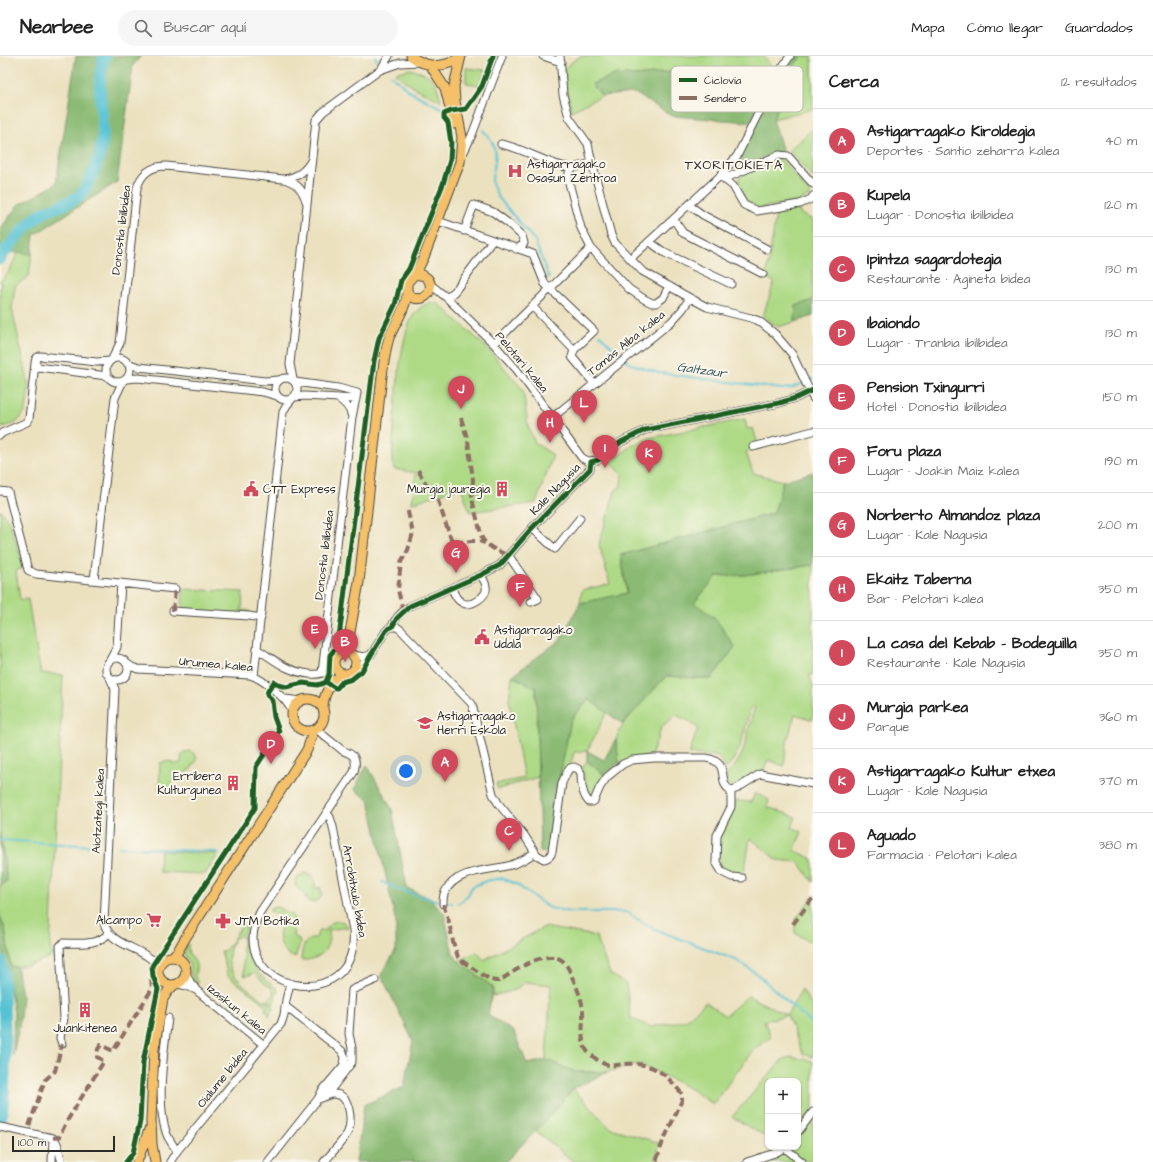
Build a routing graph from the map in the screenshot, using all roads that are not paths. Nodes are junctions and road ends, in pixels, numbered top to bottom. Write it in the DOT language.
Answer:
graph roads {
  1 [pos="389,56"];
  2 [pos="411,56"];
  3 [pos="461,56"];
  4 [pos="502,56"];
  5 [pos="542,56"];
  6 [pos="790,56"];
  7 [pos="561,59"];
  8 [pos="420,62"];
  9 [pos="430,65"];
  10 [pos="783,66"];
  11 [pos="380,70"];
  12 [pos="759,112"];
  13 [pos="457,123"];
  14 [pos="476,125"];
  15 [pos="472,135"];
  16 [pos="462,139"];
  17 [pos="501,144"];
  18 [pos="461,158"];
  19 [pos="312,159"];
  20 [pos="592,163"];
  21 [pos="572,168"];
  22 [pos="457,171"];
  23 [pos="720,176"];
  24 [pos="283,179"];
  25 [pos="813,184"];
  26 [pos="813,196"];
  27 [pos="307,203"];
  28 [pos="689,205"];
  29 [pos="674,220"];
  30 [pos="438,221"];
  31 [pos="464,230"];
  32 [pos="491,240"];
  33 [pos="650,242"];
  34 [pos="591,248"];
  35 [pos="516,249"];
  36 [pos="767,249"];
  37 [pos="424,257"];
  38 [pos="630,259"];
  39 [pos="763,274"];
  40 [pos="414,275"];
  41 [pos="429,281"];
  42 [pos="731,284"];
  43 [pos="669,286"];
  44 [pos="550,289"];
  45 [pos="407,291"];
  46 [pos="422,298"];
  47 [pos="447,298"];
  48 [pos="690,298"];
  49 [pos="532,306"];
  50 [pos="494,344"];
  51 [pos="574,350"];
  52 [pos="385,356"];
  53 [pos="111,360"];
  54 [pos="35,363"];
  55 [pos="127,363"];
  56 [pos="108,377"];
  57 [pos="124,380"];
  58 [pos="278,380"];
  59 [pos="294,380"];
  60 [pos="593,384"];
  61 [pos="811,392"];
  62 [pos="278,396"];
  63 [pos="333,397"];
  64 [pos="115,398"];
  65 [pos="293,398"];
  66 [pos="356,399"];
  67 [pos="284,412"];
  68 [pos="352,417"];
  69 [pos="553,417"];
  70 [pos="813,431"];
  71 [pos="0,435"];
  72 [pos="753,447"];
  73 [pos="591,462"];
  74 [pos="0,491"];
  75 [pos="580,518"];
  76 [pos="532,528"];
  77 [pos="509,556"];
  78 [pos="481,575"];
  79 [pos="94,580"];
  80 [pos="121,583"];
  81 [pos="452,588"];
  82 [pos="174,589"];
  83 [pos="531,602"];
  84 [pos="173,610"];
  85 [pos="261,618"];
  86 [pos="392,627"];
  87 [pos="349,638"];
  88 [pos="117,647"];
  89 [pos="257,649"];
  90 [pos="341,652"];
  91 [pos="353,654"];
  92 [pos="371,655"];
  93 [pos="110,660"];
  94 [pos="124,661"];
  95 [pos="334,667"];
  96 [pos="138,670"];
  97 [pos="349,673"];
  98 [pos="254,676"];
  99 [pos="124,677"];
  100 [pos="110,678"];
  101 [pos="334,681"];
  102 [pos="115,689"];
  103 [pos="326,692"];
  104 [pos="284,699"];
  105 [pos="311,700"];
  106 [pos="301,701"];
  107 [pos="323,709"];
  108 [pos="292,712"];
  109 [pos="302,730"];
  110 [pos="316,730"];
  111 [pos="307,750"];
  112 [pos="813,784"];
  113 [pos="731,790"];
  114 [pos="327,814"];
  115 [pos="535,852"];
  116 [pos="742,878"];
  117 [pos="443,904"];
  118 [pos="109,933"];
  119 [pos="180,948"];
  120 [pos="167,958"];
  121 [pos="151,959"];
  122 [pos="181,960"];
  123 [pos="158,968"];
  124 [pos="186,973"];
  125 [pos="161,980"];
  126 [pos="375,980"];
  127 [pos="176,984"];
  128 [pos="290,984"];
  129 [pos="196,990"];
  130 [pos="163,1000"];
  131 [pos="285,1006"];
  132 [pos="168,1018"];
  133 [pos="62,1044"];
  134 [pos="264,1045"];
  135 [pos="322,1091"];
  136 [pos="318,1099"];
  137 [pos="813,1112"];
  138 [pos="151,1121"];
  139 [pos="0,1127"];
  140 [pos="801,1128"];
  141 [pos="53,1138"];
  142 [pos="780,1150"];
  143 [pos="788,1150"];
  144 [pos="176,1151"];
  145 [pos="52,1162"];
  146 [pos="62,1162"];
  147 [pos="137,1162"];
  148 [pos="155,1162"];
  149 [pos="170,1162"];
  150 [pos="268,1162"];
  151 [pos="324,1162"];
  152 [pos="747,1162"];
  153 [pos="802,1162"];
  1 -- 11 [label="street"];
  2 -- 8 [label="main road"];
  3 -- 9 [label="main road"];
  3 -- 13 [label="main road"];
  4 -- 14 [label="street"];
  5 -- 7 [label="street"];
  6 -- 10 [label="street"];
  7 -- 20 [label="street"];
  8 -- 9 [label="main road"];
  8 -- 11 [label="street"];
  9 -- 13 [label="main road"];
  11 -- 19 [label="street"];
  12 -- 23 [label="street"];
  13 -- 14 [label="street"];
  13 -- 16 [label="main road"];
  13 -- 22 [label="main road"];
  14 -- 15 [label="street"];
  15 -- 16 [label="street"];
  15 -- 18 [label="street"];
  16 -- 18 [label="main road"];
  17 -- 21 [label="street"];
  18 -- 22 [label="main road"];
  19 -- 24 [label="street, Donostia ibilbidea"];
  19 -- 27 [label="street"];
  20 -- 21 [label="street"];
  20 -- 38 [label="street"];
  21 -- 34 [label="street"];
  22 -- 30 [label="main road"];
  23 -- 25 [label="street"];
  23 -- 26 [label="street"];
  23 -- 28 [label="street"];
  24 -- 27 [label="street, Donostia ibilbidea"];
  24 -- 53 [label="street, Donostia ibilbidea"];
  27 -- 59 [label="street"];
  28 -- 29 [label="street"];
  28 -- 36 [label="street"];
  29 -- 33 [label="street"];
  29 -- 39 [label="street"];
  30 -- 31 [label="street"];
  30 -- 37 [label="main road"];
  31 -- 32 [label="street"];
  31 -- 35 [label="street"];
  32 -- 35 [label="street"];
  32 -- 47 [label="street"];
  33 -- 38 [label="street"];
  33 -- 42 [label="street"];
  34 -- 43 [label="street"];
  34 -- 44 [label="street"];
  35 -- 44 [label="street"];
  37 -- 40 [label="main road"];
  37 -- 41 [label="main road"];
  38 -- 43 [label="street"];
  40 -- 41 [label="main road"];
  40 -- 45 [label="main road"];
  41 -- 46 [label="main road"];
  41 -- 47 [label="street, Pelotari kalea"];
  43 -- 48 [label="street"];
  44 -- 49 [label="street"];
  44 -- 51 [label="street"];
  45 -- 46 [label="main road"];
  45 -- 52 [label="main road"];
  46 -- 47 [label="street"];
  46 -- 52 [label="main road"];
  47 -- 50 [label="street, Pelotari kalea"];
  48 -- 60 [label="street, Tomás Alba kalea"];
  48 -- 61 [label="street"];
  49 -- 50 [label="street"];
  49 -- 51 [label="street"];
  50 -- 69 [label="street, Pelotari kalea"];
  51 -- 60 [label="street"];
  52 -- 87 [label="main road"];
  53 -- 54 [label="street"];
  53 -- 55 [label="street"];
  53 -- 56 [label="street"];
  54 -- 56 [label="street"];
  54 -- 71 [label="street"];
  55 -- 57 [label="street"];
  55 -- 58 [label="street"];
  56 -- 57 [label="street"];
  56 -- 64 [label="street"];
  57 -- 62 [label="street"];
  57 -- 64 [label="street"];
  58 -- 59 [label="street"];
  58 -- 62 [label="street"];
  59 -- 65 [label="street"];
  59 -- 66 [label="street"];
  60 -- 69 [label="street, Tomás Alba kalea"];
  61 -- 73 [label="street, Kale Nagusia"];
  62 -- 65 [label="street"];
  62 -- 67 [label="street"];
  63 -- 65 [label="street"];
  63 -- 66 [label="street"];
  63 -- 68 [label="street"];
  64 -- 79 [label="street"];
  65 -- 67 [label="street"];
  66 -- 68 [label="street, Donostia ibilbidea"];
  67 -- 85 [label="street"];
  68 -- 89 [label="street, Donostia ibilbidea"];
  69 -- 73 [label="street, Pelotari kalea"];
  70 -- 72 [label="street"];
  73 -- 76 [label="street, Kale Nagusia"];
  74 -- 79 [label="street"];
  75 -- 76 [label="street"];
  76 -- 77 [label="street, Kale Nagusia"];
  77 -- 78 [label="street, Kale Nagusia"];
  77 -- 83 [label="street"];
  78 -- 81 [label="street, Kale Nagusia"];
  78 -- 81 [label="street"];
  79 -- 80 [label="street"];
  80 -- 82 [label="street"];
  80 -- 88 [label="street"];
  81 -- 86 [label="street, Kale Nagusia"];
  84 -- 85 [label="street"];
  85 -- 89 [label="street"];
  86 -- 92 [label="street, Kale Nagusia"];
  86 -- 115 [label="street"];
  87 -- 90 [label="main road"];
  87 -- 91 [label="main road"];
  88 -- 93 [label="street"];
  88 -- 94 [label="street"];
  89 -- 98 [label="street"];
  90 -- 91 [label="main road"];
  90 -- 95 [label="main road"];
  91 -- 92 [label="street"];
  91 -- 97 [label="main road"];
  92 -- 97 [label="street, Kale Nagusia"];
  93 -- 94 [label="street"];
  93 -- 100 [label="street"];
  94 -- 96 [label="street, Urumea kalea"];
  94 -- 99 [label="street"];
  95 -- 97 [label="main road"];
  95 -- 101 [label="main road"];
  96 -- 98 [label="street, Urumea kalea"];
  96 -- 99 [label="street, Urumea kalea"];
  97 -- 101 [label="main road"];
  98 -- 104 [label="street, Urumea kalea"];
  99 -- 100 [label="street"];
  99 -- 102 [label="street, Aiotzategi kalea"];
  100 -- 102 [label="street, Aiotzategi kalea"];
  101 -- 103 [label="main road"];
  102 -- 118 [label="street, Aiotzategi kalea"];
  103 -- 105 [label="main road"];
  103 -- 107 [label="main road"];
  104 -- 106 [label="street"];
  104 -- 108 [label="street, Urumea kalea"];
  105 -- 106 [label="main road"];
  105 -- 107 [label="main road"];
  106 -- 108 [label="main road"];
  107 -- 110 [label="main road"];
  108 -- 109 [label="main road"];
  109 -- 110 [label="main road"];
  109 -- 111 [label="main road"];
  110 -- 111 [label="main road"];
  110 -- 114 [label="street, Arrobitxulo bidea"];
  111 -- 119 [label="main road"];
  112 -- 113 [label="street"];
  113 -- 115 [label="street"];
  113 -- 116 [label="street"];
  114 -- 128 [label="street, Arrobitxulo bidea"];
  114 -- 128 [label="street, Arrobitxulo bidea"];
  115 -- 117 [label="street"];
  118 -- 121 [label="street"];
  118 -- 133 [label="street"];
  119 -- 120 [label="main road"];
  119 -- 122 [label="main road"];
  120 -- 121 [label="street"];
  120 -- 122 [label="main road"];
  120 -- 123 [label="main road"];
  121 -- 123 [label="street"];
  122 -- 124 [label="main road"];
  123 -- 125 [label="main road"];
  124 -- 127 [label="main road"];
  124 -- 129 [label="street, Izaskun kalea"];
  125 -- 127 [label="main road"];
  125 -- 130 [label="main road"];
  126 -- 135 [label="street"];
  127 -- 129 [label="street, Izaskun kalea"];
  127 -- 130 [label="main road"];
  128 -- 131 [label="street, Oialume bidea"];
  129 -- 134 [label="street, Izaskun kalea"];
  130 -- 138 [label="main road"];
  131 -- 134 [label="street, Oialume bidea"];
  131 -- 135 [label="street"];
  132 -- 144 [label="street"];
  134 -- 144 [label="street, Oialume bidea"];
  135 -- 136 [label="street"];
  136 -- 150 [label="street"];
  136 -- 151 [label="street"];
  137 -- 140 [label="street"];
  138 -- 147 [label="main road"];
  138 -- 148 [label="main road"];
  139 -- 141 [label="street"];
  141 -- 145 [label="street"];
  141 -- 146 [label="street"];
  142 -- 152 [label="street"];
  143 -- 153 [label="street"];
  144 -- 149 [label="street, Oialume bidea"];
}
